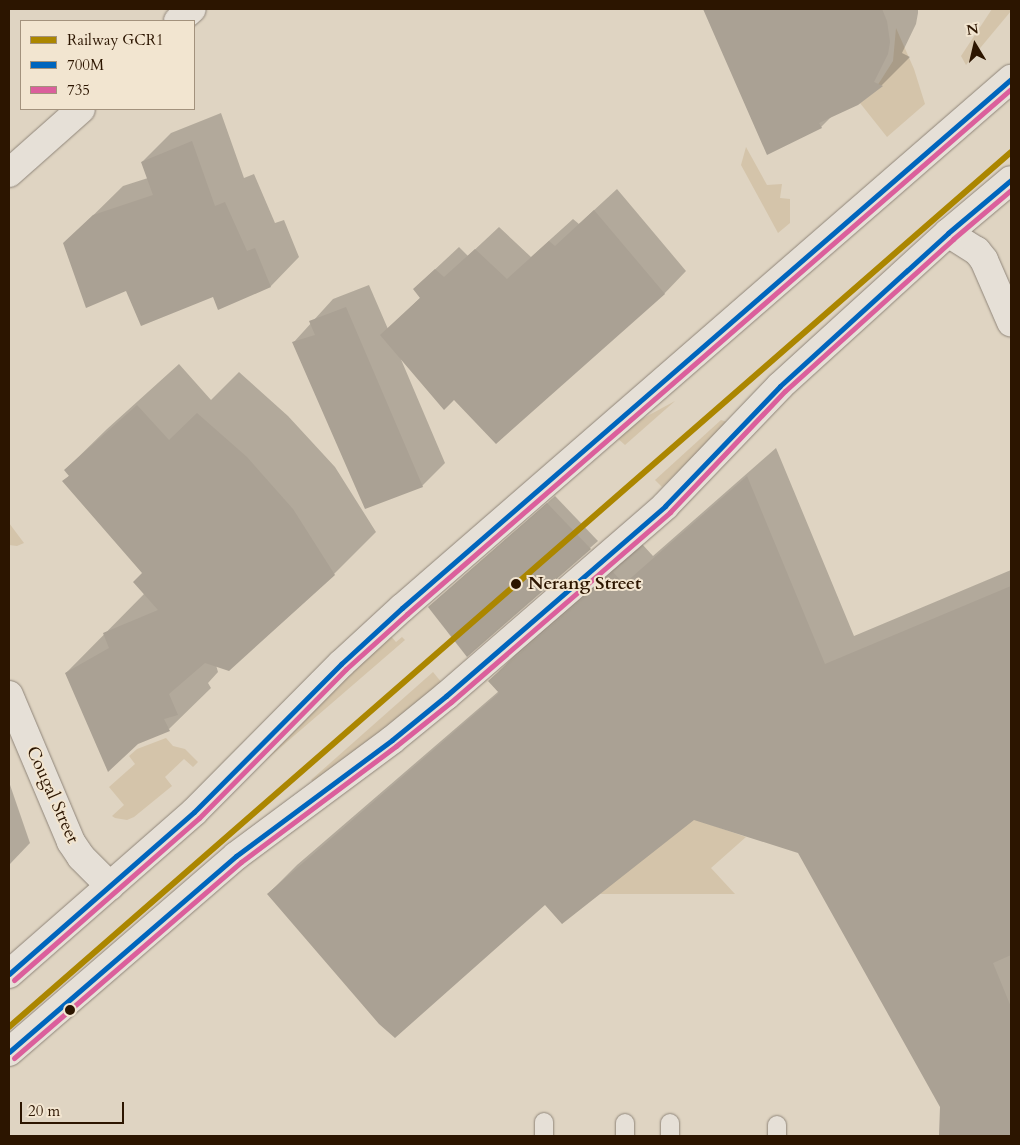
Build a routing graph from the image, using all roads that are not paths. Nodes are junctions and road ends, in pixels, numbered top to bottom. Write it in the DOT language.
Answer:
graph roads {
  1 [pos="192,9"];
  2 [pos="179,20"];
  3 [pos="1011,79"];
  4 [pos="80,110"];
  5 [pos="9,173"];
  6 [pos="1011,180"];
  7 [pos="948,233"];
  8 [pos="1011,322"];
  9 [pos="9,695"];
  10 [pos="110,886"];
  11 [pos="9,974"];
  12 [pos="9,1052"];
  1 -- 2 [label="main road"];
  3 -- 10 [label="main road"];
  4 -- 5 [label="main road"];
  6 -- 7 [label="main road"];
  7 -- 8 [label="main road"];
  7 -- 12 [label="main road"];
  9 -- 10 [label="main road, Cougal Street"];
  10 -- 11 [label="main road"];
}
